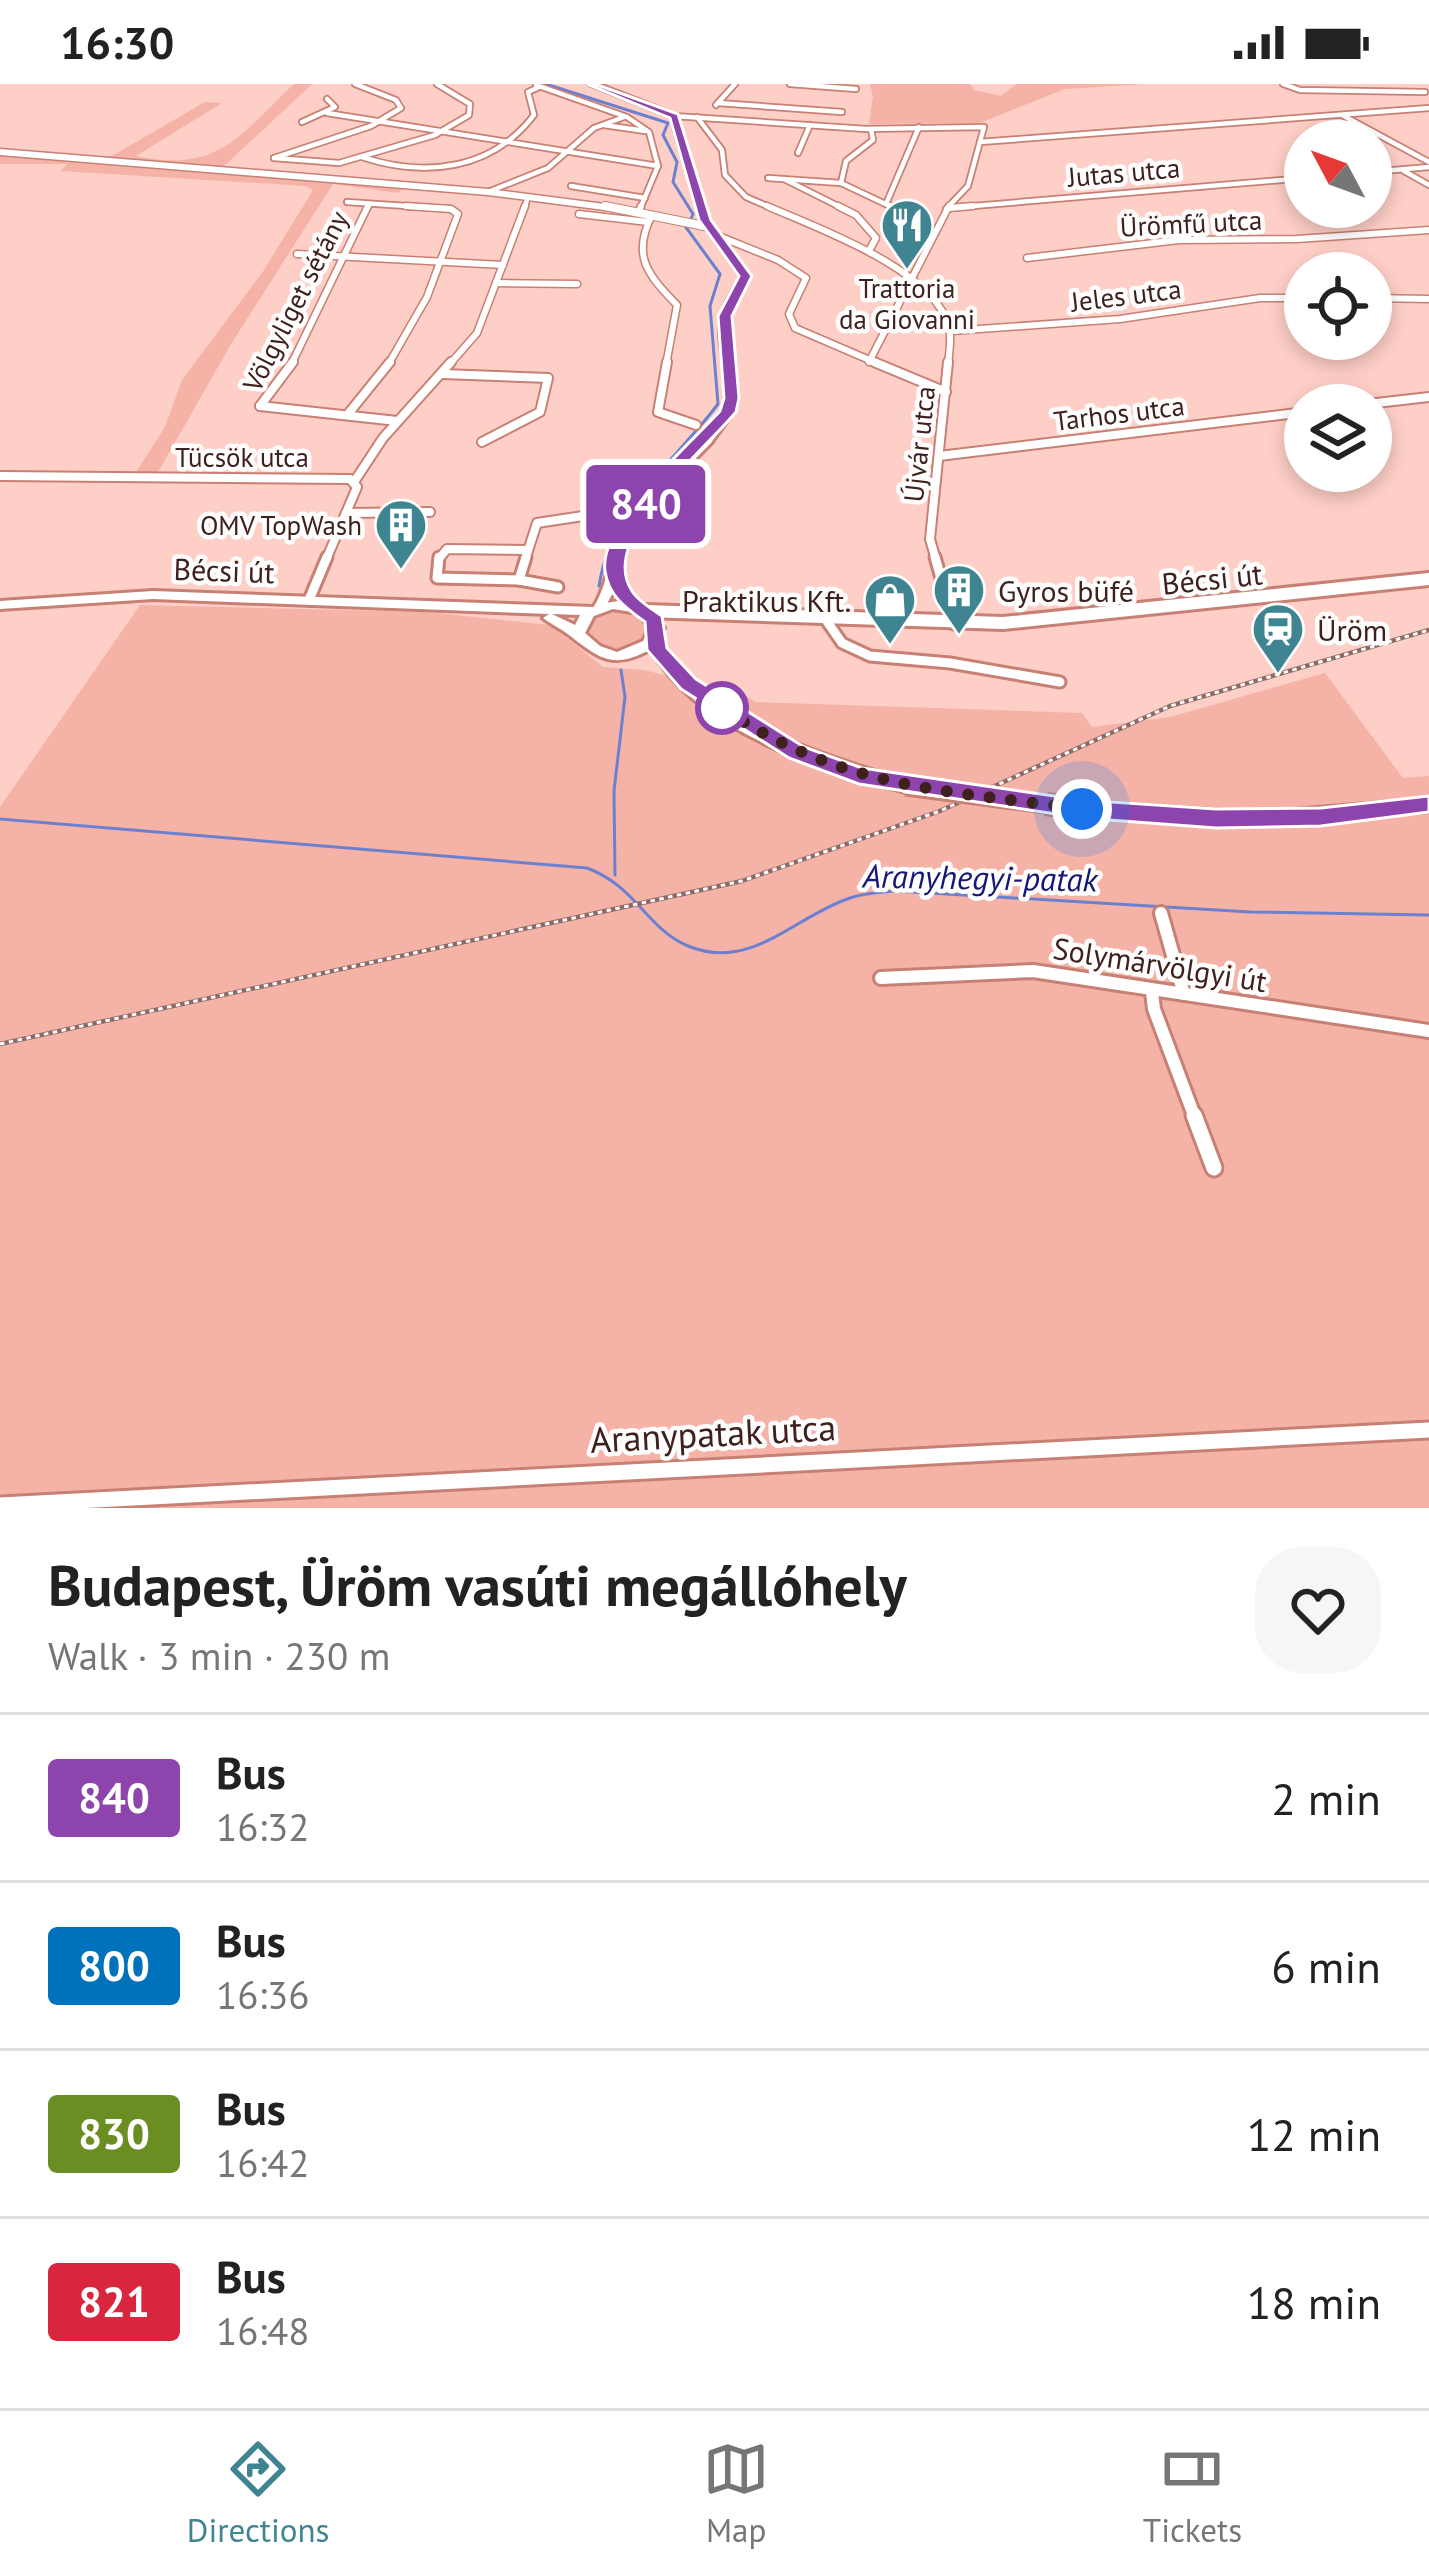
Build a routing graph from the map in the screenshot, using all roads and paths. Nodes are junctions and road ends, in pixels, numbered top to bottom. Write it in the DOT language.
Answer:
graph roads {
  1 [pos="355,84"];
  2 [pos="436,84"];
  3 [pos="592,84"];
  4 [pos="735,84"];
  5 [pos="790,84"];
  6 [pos="1283,84"];
  7 [pos="1405,84"];
  8 [pos="536,85"];
  9 [pos="856,88"];
  10 [pos="1427,93"];
  11 [pos="327,100"];
  12 [pos="718,103"];
  13 [pos="1429,108"];
  14 [pos="842,112"];
  15 [pos="327,113"];
  16 [pos="1340,115"];
  17 [pos="674,116"];
  18 [pos="627,117"];
  19 [pos="697,117"];
  20 [pos="707,118"];
  21 [pos="302,122"];
  22 [pos="382,122"];
  23 [pos="601,124"];
  24 [pos="810,125"];
  25 [pos="919,127"];
  26 [pos="871,129"];
  27 [pos="443,131"];
  28 [pos="649,132"];
  29 [pos="508,142"];
  30 [pos="980,142"];
  31 [pos="0,152"];
  32 [pos="572,152"];
  33 [pos="798,153"];
  34 [pos="362,158"];
  35 [pos="1429,165"];
  36 [pos="658,166"];
  37 [pos="1401,170"];
  38 [pos="1392,171"];
  39 [pos="725,175"];
  40 [pos="735,176"];
  41 [pos="768,178"];
  42 [pos="596,179"];
  43 [pos="784,179"];
  44 [pos="1284,180"];
  45 [pos="841,183"];
  46 [pos="1429,185"];
  47 [pos="571,186"];
  48 [pos="585,188"];
  49 [pos="488,193"];
  50 [pos="528,197"];
  51 [pos="646,198"];
  52 [pos="347,202"];
  53 [pos="369,204"];
  54 [pos="886,204"];
  55 [pos="946,208"];
  56 [pos="639,212"];
  57 [pos="579,214"];
  58 [pos="650,219"];
  59 [pos="1429,230"];
  60 [pos="712,231"];
  61 [pos="929,237"];
  62 [pos="870,249"];
  63 [pos="297,254"];
  64 [pos="342,257"];
  65 [pos="1027,258"];
  66 [pos="442,263"];
  67 [pos="503,266"];
  68 [pos="912,281"];
  69 [pos="496,283"];
  70 [pos="577,284"];
  71 [pos="1284,298"];
  72 [pos="1392,298"];
  73 [pos="1429,299"];
  74 [pos="951,331"];
  75 [pos="868,362"];
  76 [pos="442,374"];
  77 [pos="946,392"];
  78 [pos="1429,397"];
  79 [pos="1392,401"];
  80 [pos="348,414"];
  81 [pos="1284,415"];
  82 [pos="397,422"];
  83 [pos="697,425"];
  84 [pos="482,442"];
  85 [pos="939,456"];
  86 [pos="0,476"];
  87 [pos="355,482"];
  88 [pos="430,512"];
  89 [pos="349,513"];
  90 [pos="624,517"];
  91 [pos="528,550"];
  92 [pos="614,571"];
  93 [pos="1429,578"];
  94 [pos="519,580"];
  95 [pos="558,587"];
  96 [pos="309,600"];
  97 [pos="0,604"];
  98 [pos="596,609"];
  99 [pos="642,609"];
  100 [pos="518,610"];
  101 [pos="712,616"];
  102 [pos="826,620"];
  103 [pos="954,624"];
  104 [pos="578,633"];
  105 [pos="654,636"];
  106 [pos="628,654"];
  107 [pos="678,675"];
  108 [pos="1060,682"];
  109 [pos="1429,806"];
  110 [pos="1161,913"];
  111 [pos="881,978"];
  112 [pos="1152,992"];
  113 [pos="1184,994"];
  114 [pos="1429,1031"];
  115 [pos="1214,1168"];
  116 [pos="1429,1430"];
  117 [pos="0,1505"];
  1 -- 22 [label="street"];
  2 -- 27 [label="street"];
  3 -- 17 [label="main road"];
  4 -- 12 [label="street"];
  5 -- 9 [label="street"];
  6 -- 10 [label="street"];
  7 -- 10 [label="street"];
  8 -- 18 [label="street"];
  8 -- 29 [label="street"];
  11 -- 15 [label="street"];
  12 -- 14 [label="street"];
  12 -- 20 [label="street"];
  13 -- 16 [label="street"];
  15 -- 21 [label="street"];
  15 -- 22 [label="street"];
  16 -- 30 [label="street"];
  16 -- 35 [label="street"];
  17 -- 19 [label="street"];
  17 -- 60 [label="main road"];
  18 -- 23 [label="street"];
  18 -- 28 [label="street"];
  19 -- 20 [label="street"];
  19 -- 39 [label="street"];
  20 -- 24 [label="street"];
  22 -- 27 [label="street"];
  22 -- 34 [label="street"];
  23 -- 28 [label="street"];
  23 -- 32 [label="street"];
  24 -- 26 [label="street"];
  24 -- 33 [label="street"];
  25 -- 26 [label="street"];
  25 -- 30 [label="street"];
  25 -- 54 [label="street"];
  26 -- 45 [label="street"];
  27 -- 29 [label="street"];
  27 -- 34 [label="street"];
  28 -- 36 [label="street"];
  29 -- 32 [label="street"];
  29 -- 34 [label="street"];
  30 -- 55 [label="street"];
  31 -- 49 [label="street"];
  32 -- 36 [label="street"];
  32 -- 49 [label="street"];
  35 -- 37 [label="street"];
  36 -- 51 [label="street"];
  37 -- 38 [label="street"];
  37 -- 46 [label="street"];
  39 -- 40 [label="street"];
  39 -- 62 [label="street"];
  41 -- 43 [label="street"];
  42 -- 48 [label="street"];
  43 -- 45 [label="street"];
  43 -- 62 [label="street"];
  44 -- 55 [label="street, Jutas utca"];
  45 -- 54 [label="street"];
  47 -- 48 [label="street"];
  48 -- 51 [label="street"];
  49 -- 50 [label="street"];
  50 -- 56 [label="street"];
  50 -- 67 [label="street"];
  51 -- 56 [label="street"];
  52 -- 53 [label="street, Völgyliget sétány"];
  53 -- 64 [label="street, Völgyliget sétány"];
  53 -- 66 [label="street, Völgyliget sétány"];
  54 -- 61 [label="street"];
  55 -- 61 [label="street"];
  56 -- 58 [label="street"];
  57 -- 58 [label="street"];
  58 -- 60 [label="street"];
  58 -- 83 [label="street"];
  59 -- 65 [label="street, Ürömfű utca"];
  60 -- 75 [label="street"];
  60 -- 90 [label="main road"];
  61 -- 68 [label="street"];
  62 -- 68 [label="street"];
  63 -- 64 [label="street"];
  64 -- 66 [label="street"];
  64 -- 80 [label="street, Völgyliget sétány"];
  66 -- 67 [label="street"];
  66 -- 80 [label="street, Völgyliget sétány"];
  67 -- 69 [label="street"];
  68 -- 74 [label="street"];
  68 -- 75 [label="street"];
  69 -- 70 [label="street"];
  69 -- 76 [label="street"];
  71 -- 74 [label="street, Jeles utca"];
  72 -- 73 [label="street"];
  74 -- 77 [label="street, Újvár utca"];
  75 -- 77 [label="street"];
  76 -- 82 [label="street"];
  76 -- 84 [label="street"];
  77 -- 85 [label="street, Újvár utca"];
  78 -- 79 [label="street"];
  80 -- 82 [label="street, Völgyliget sétány"];
  81 -- 85 [label="street, Tarhos utca"];
  82 -- 87 [label="street"];
  85 -- 103 [label="street, Újvár utca"];
  86 -- 87 [label="street, Tücsök utca"];
  87 -- 89 [label="street"];
  88 -- 89 [label="street"];
  89 -- 96 [label="street"];
  90 -- 91 [label="street"];
  90 -- 92 [label="main road"];
  91 -- 94 [label="street"];
  91 -- 94 [label="street"];
  92 -- 98 [label="main road"];
  92 -- 99 [label="main road"];
  93 -- 103 [label="street, Bécsi út"];
  94 -- 95 [label="street"];
  96 -- 97 [label="main road, Bécsi út"];
  96 -- 100 [label="main road, Bécsi út"];
  98 -- 99 [label="main road, Bécsi út"];
  98 -- 100 [label="main road, Bécsi út"];
  98 -- 104 [label="main road"];
  99 -- 101 [label="street, Bécsi út"];
  99 -- 105 [label="main road"];
  100 -- 104 [label="main road, Bécsi út"];
  101 -- 102 [label="street, Bécsi út"];
  101 -- 105 [label="street, Bécsi út"];
  102 -- 103 [label="street, Bécsi út"];
  102 -- 108 [label="street"];
  104 -- 106 [label="main road, Bécsi út"];
  105 -- 106 [label="main road"];
  105 -- 107 [label="main road"];
  106 -- 107 [label="main road, Bécsi út"];
  107 -- 109 [label="main road, bridge"];
  110 -- 113 [label="street"];
  111 -- 112 [label="street, Solymárvölgyi út"];
  112 -- 113 [label="street, Solymárvölgyi út"];
  112 -- 115 [label="street"];
  113 -- 114 [label="street, Solymárvölgyi út"];
  116 -- 117 [label="street, Aranypatak utca"];
}
